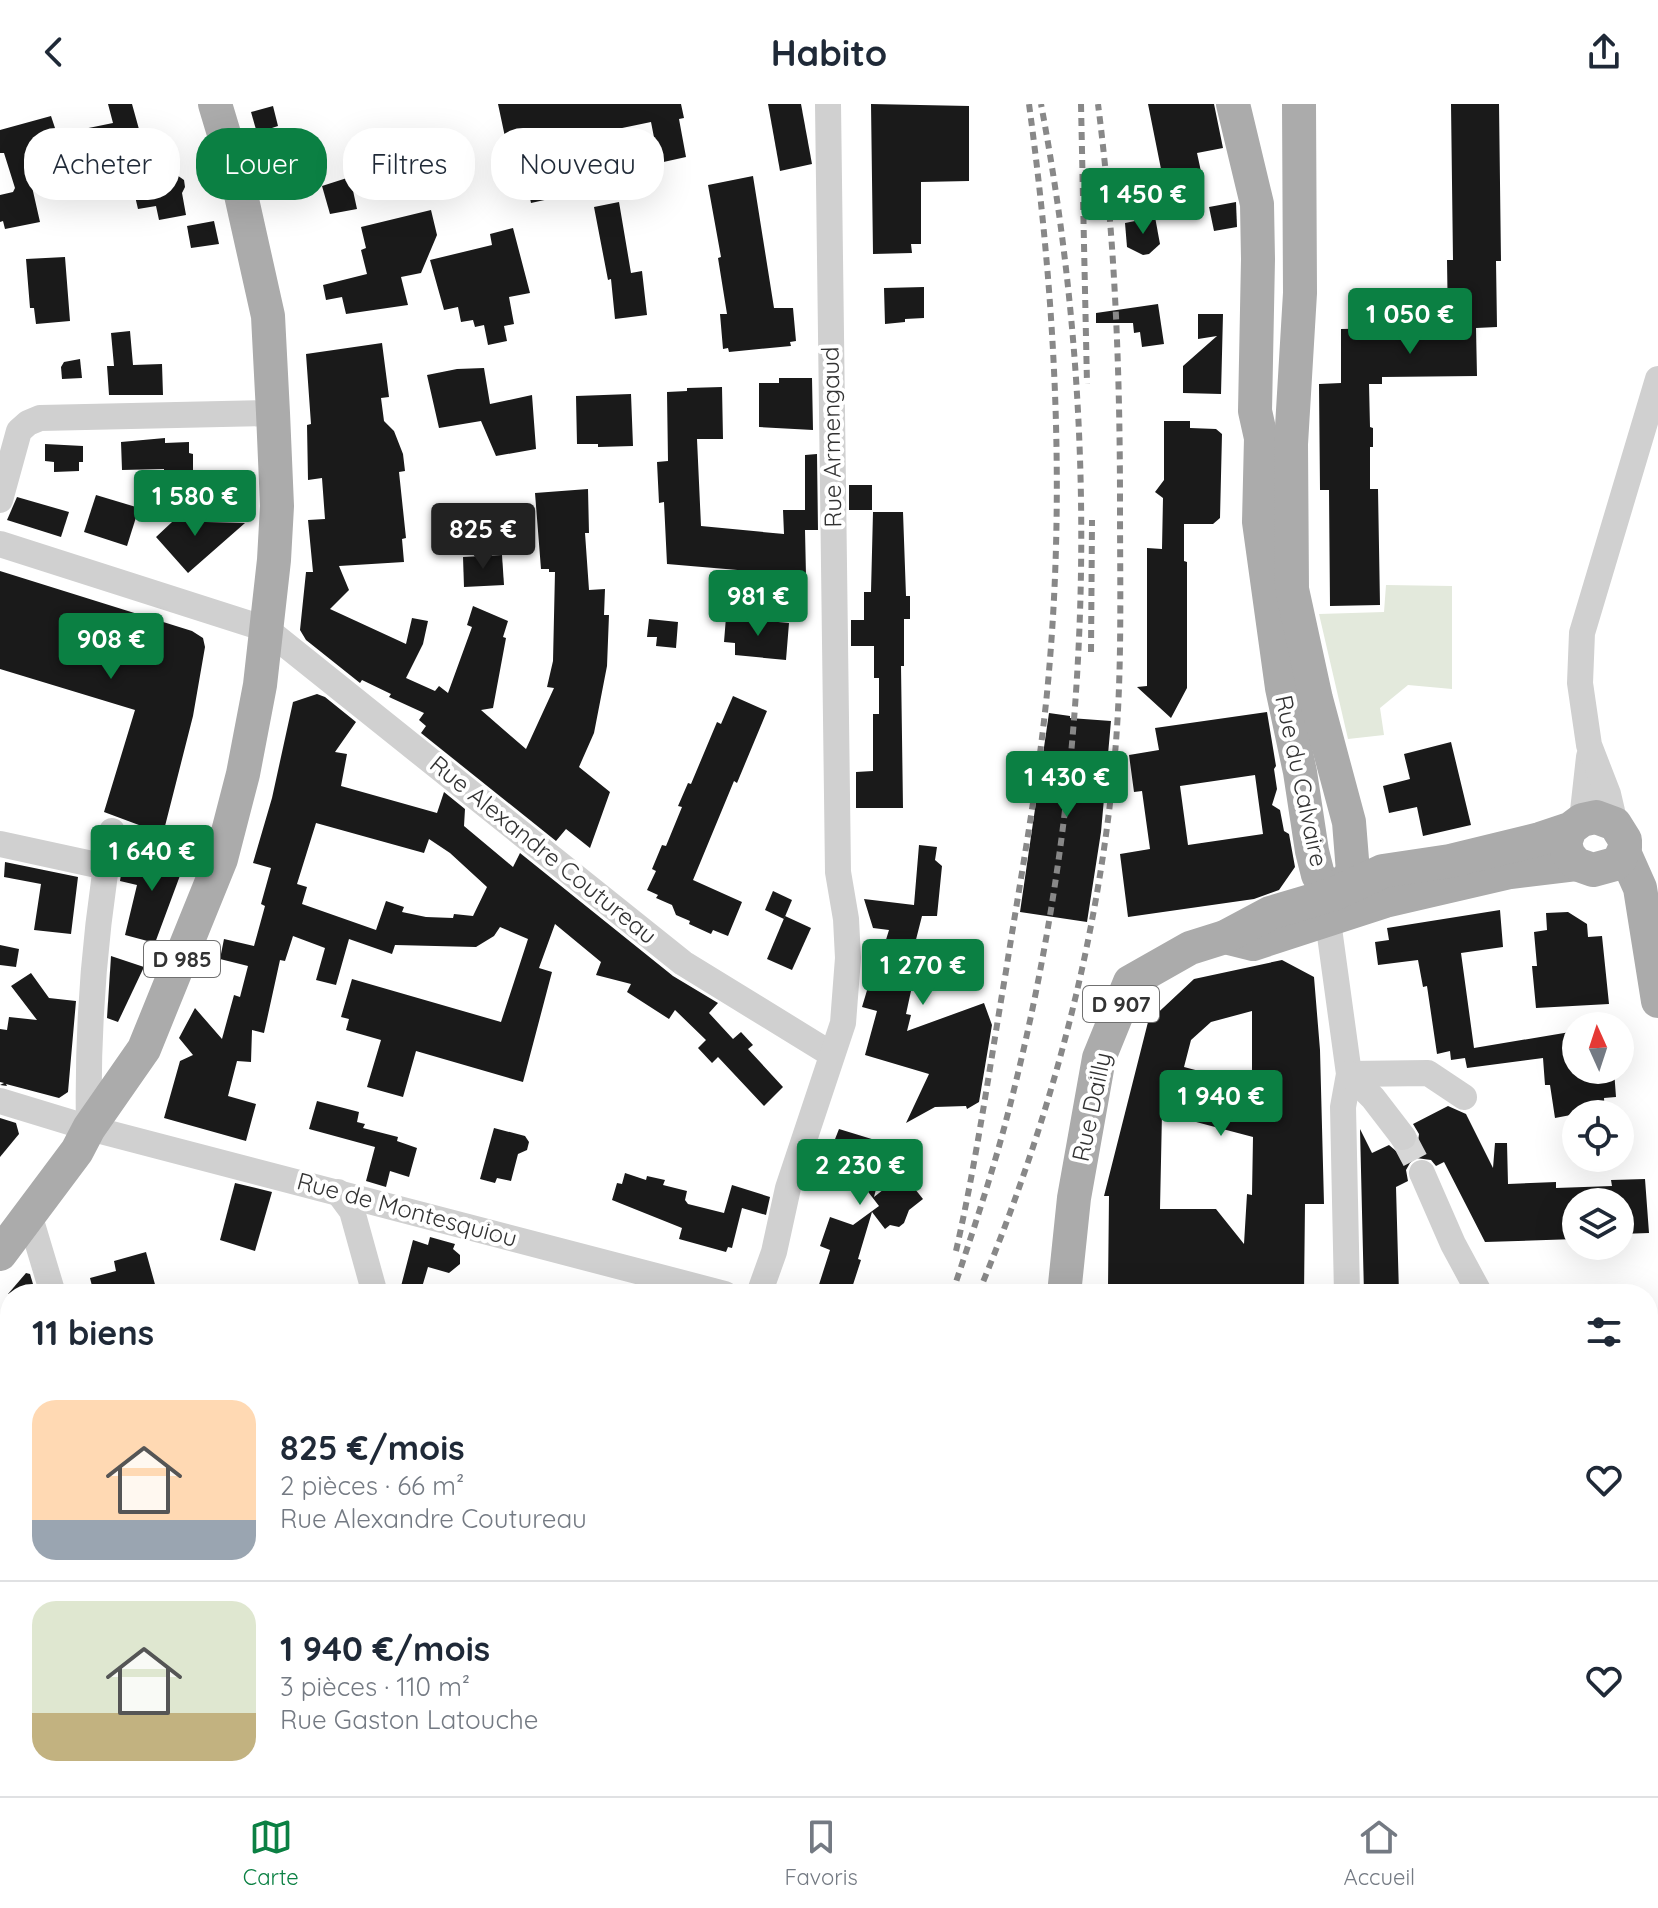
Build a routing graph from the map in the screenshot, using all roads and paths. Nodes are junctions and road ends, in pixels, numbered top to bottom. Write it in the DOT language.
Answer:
graph roads {
  1 [pos="215,104"];
  2 [pos="828,104"];
  3 [pos="1233,104"];
  4 [pos="1299,104"];
  5 [pos="1658,379"];
  6 [pos="273,413"];
  7 [pos="0,500"];
  8 [pos="0,544"];
  9 [pos="266,629"];
  10 [pos="1335,765"];
  11 [pos="1300,772"];
  12 [pos="112,831"];
  13 [pos="1598,831"];
  14 [pos="0,844"];
  15 [pos="106,867"];
  16 [pos="1584,867"];
  17 [pos="1331,908"];
  18 [pos="1644,919"];
  19 [pos="1658,1001"];
  20 [pos="831,1054"];
  21 [pos="1349,1074"];
  22 [pos="1464,1097"];
  23 [pos="0,1101"];
  24 [pos="89,1128"];
  25 [pos="1403,1137"];
  26 [pos="1422,1173"];
  27 [pos="338,1192"];
  28 [pos="29,1214"];
  29 [pos="1453,1244"];
  30 [pos="0,1254"];
  31 [pos="50,1284"];
  32 [pos="372,1284"];
  33 [pos="687,1284"];
  34 [pos="763,1284"];
  35 [pos="1065,1284"];
  36 [pos="1347,1284"];
  37 [pos="1458,1284"];
  38 [pos="1475,1284"];
  1 -- 6 [label="main road, D 985"];
  2 -- 20 [label="street, Rue Armengaud"];
  3 -- 11 [label="main road, Rue du Calvaire"];
  4 -- 10 [label="main road, Rue du Calvaire"];
  5 -- 13 [label="street"];
  6 -- 7 [label="street"];
  6 -- 9 [label="main road, D 985"];
  8 -- 9 [label="street"];
  9 -- 20 [label="street, Rue Alexandre Coutureau"];
  9 -- 24 [label="main road, D 985"];
  10 -- 11 [label="street"];
  10 -- 17 [label="main road, Rue du Calvaire"];
  11 -- 17 [label="main road, Rue du Calvaire"];
  12 -- 15 [label="street"];
  13 -- 16 [label="main road"];
  13 -- 16 [label="main road, Rue Dailly / D 907"];
  13 -- 17 [label="main road, Rue Dailly / D 907"];
  13 -- 18 [label="main road"];
  14 -- 15 [label="street"];
  15 -- 24 [label="street"];
  16 -- 17 [label="main road, Rue Dailly / D 907"];
  16 -- 18 [label="main road"];
  17 -- 21 [label="street"];
  17 -- 35 [label="main road, Rue Dailly / D 907"];
  18 -- 19 [label="main road"];
  20 -- 34 [label="street, Rue Armengaud"];
  21 -- 22 [label="street"];
  21 -- 25 [label="street"];
  21 -- 36 [label="street"];
  23 -- 24 [label="street, Rue de Montesquiou"];
  24 -- 27 [label="street, Rue de Montesquiou"];
  24 -- 28 [label="main road, D 985"];
  26 -- 29 [label="street"];
  27 -- 32 [label="street"];
  27 -- 33 [label="street, Rue de Montesquiou"];
  28 -- 30 [label="main road, D 985"];
  28 -- 31 [label="street"];
  29 -- 37 [label="street"];
  29 -- 38 [label="street"];
}
